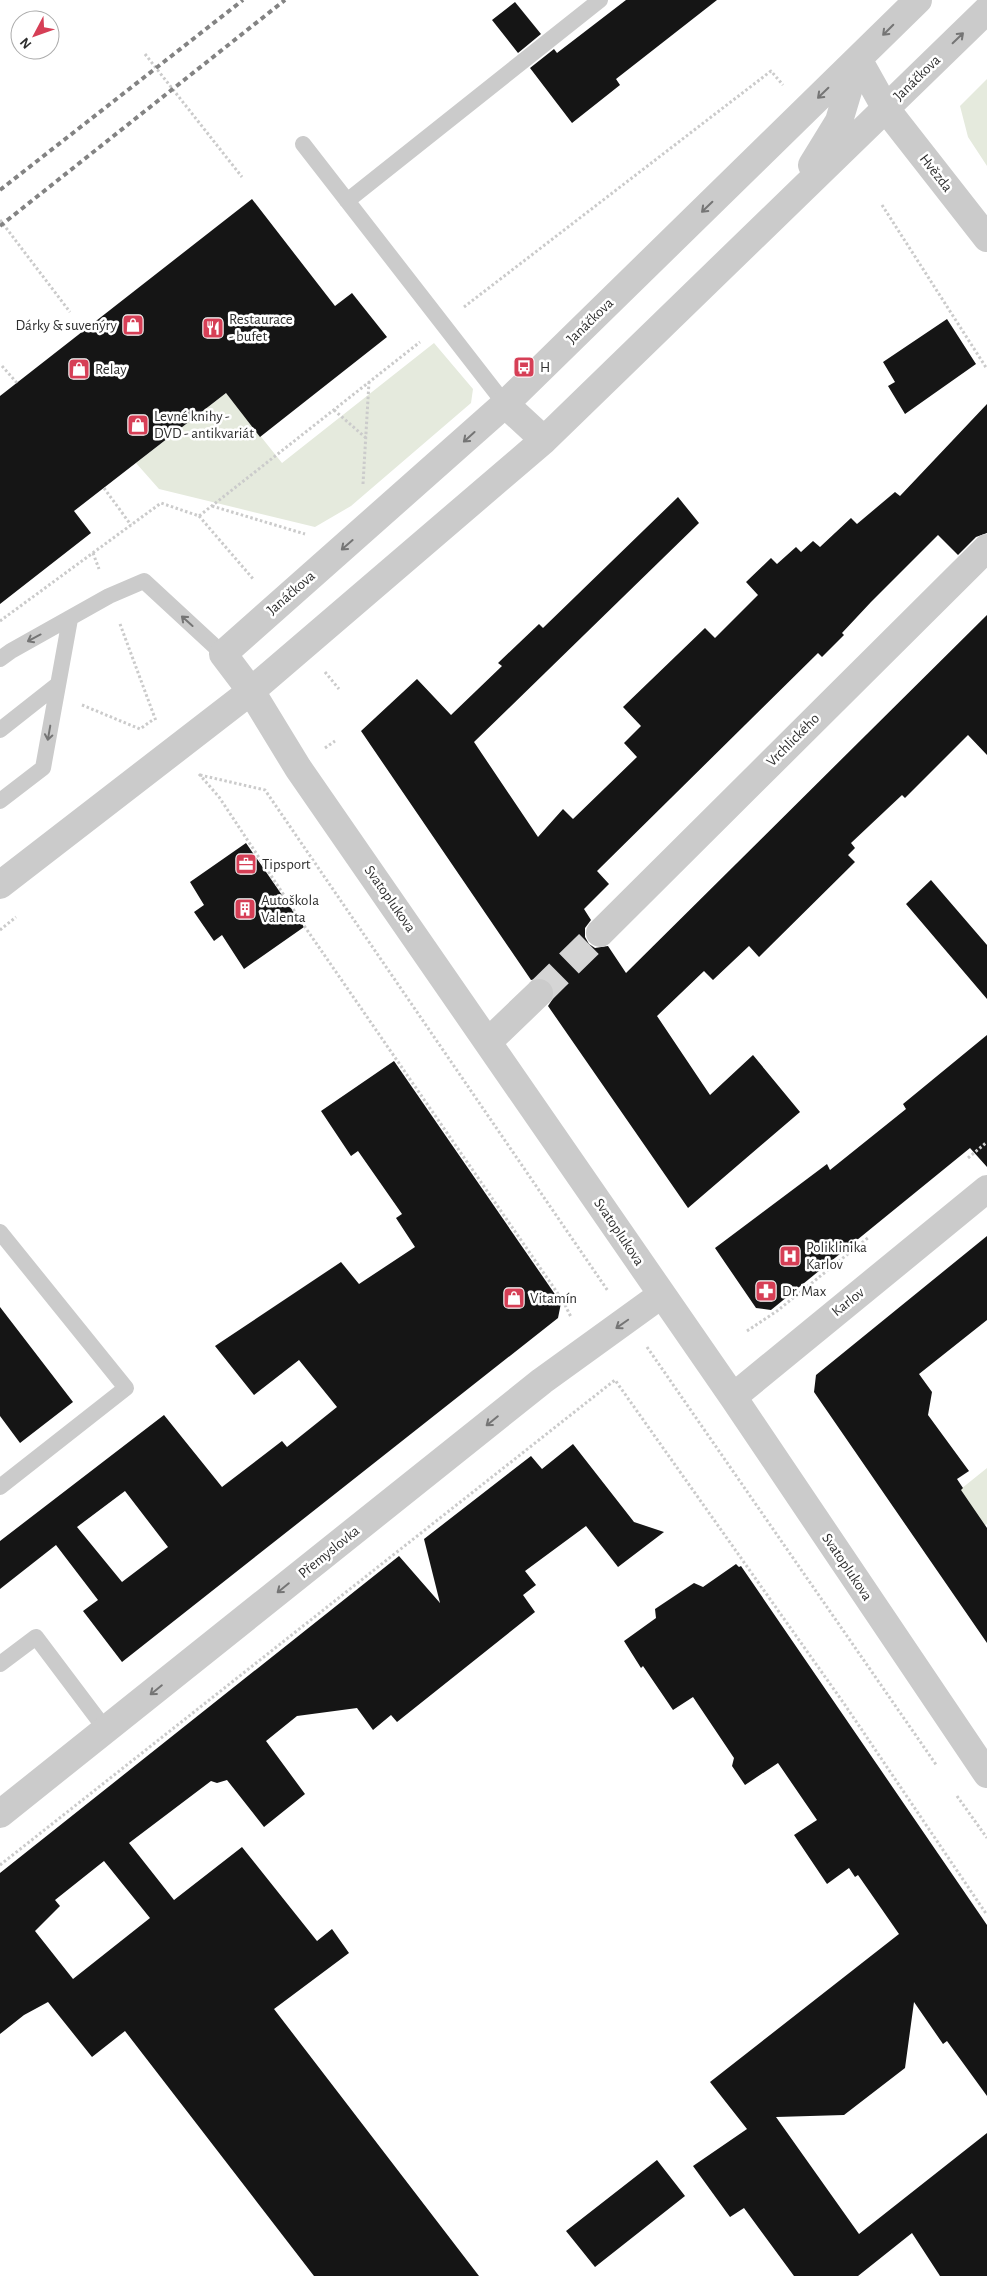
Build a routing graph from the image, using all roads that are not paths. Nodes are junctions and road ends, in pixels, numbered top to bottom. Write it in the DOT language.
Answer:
graph roads {
  1 [pos="600,0"];
  2 [pos="918,0"];
  3 [pos="987,10"];
  4 [pos="858,59"];
  5 [pos="886,109"];
  6 [pos="303,144"];
  7 [pos="347,201"];
  8 [pos="782,209"];
  9 [pos="987,238"];
  10 [pos="505,404"];
  11 [pos="544,440"];
  12 [pos="987,548"];
  13 [pos="70,619"];
  14 [pos="223,654"];
  15 [pos="0,659"];
  16 [pos="57,685"];
  17 [pos="251,691"];
  18 [pos="0,730"];
  19 [pos="0,801"];
  20 [pos="0,885"];
  21 [pos="600,933"];
  22 [pos="540,993"];
  23 [pos="489,1041"];
  24 [pos="987,1189"];
  25 [pos="0,1232"];
  26 [pos="662,1295"];
  27 [pos="733,1396"];
  28 [pos="0,1487"];
  29 [pos="0,1664"];
  30 [pos="106,1730"];
  31 [pos="987,1774"];
  32 [pos="0,1814"];
  1 -- 7 [label="lane"];
  2 -- 4 [label="street, one-way"];
  5 -- 3 [label="street, Janáčkova, one-way"];
  4 -- 5 [label="street, Hvězda"];
  4 -- 8 [label="street, Janáčkova"];
  4 -- 10 [label="street, Janáčkova, one-way"];
  5 -- 8 [label="street, Janáčkova"];
  5 -- 9 [label="street, Hvězda"];
  6 -- 7 [label="lane"];
  7 -- 10 [label="lane"];
  8 -- 11 [label="street, Janáčkova"];
  10 -- 11 [label="street"];
  10 -- 14 [label="street, Janáčkova, one-way"];
  11 -- 17 [label="street, Janáčkova"];
  12 -- 21 [label="street, Vrchlického"];
  14 -- 13 [label="lane, one-way"];
  13 -- 15 [label="lane, one-way"];
  13 -- 16 [label="lane"];
  14 -- 17 [label="street"];
  16 -- 18 [label="lane"];
  16 -- 19 [label="lane, one-way"];
  17 -- 20 [label="street, Janáčkova"];
  17 -- 23 [label="street, Svatoplukova"];
  22 -- 23 [label="street"];
  23 -- 26 [label="street, Svatoplukova"];
  24 -- 27 [label="street, Karlov"];
  25 -- 28 [label="lane"];
  26 -- 27 [label="street, Svatoplukova"];
  26 -- 30 [label="street, Přemyslovka, one-way"];
  27 -- 31 [label="street, Svatoplukova"];
  29 -- 30 [label="lane"];
  30 -- 32 [label="street, Přemyslovka"];
}
